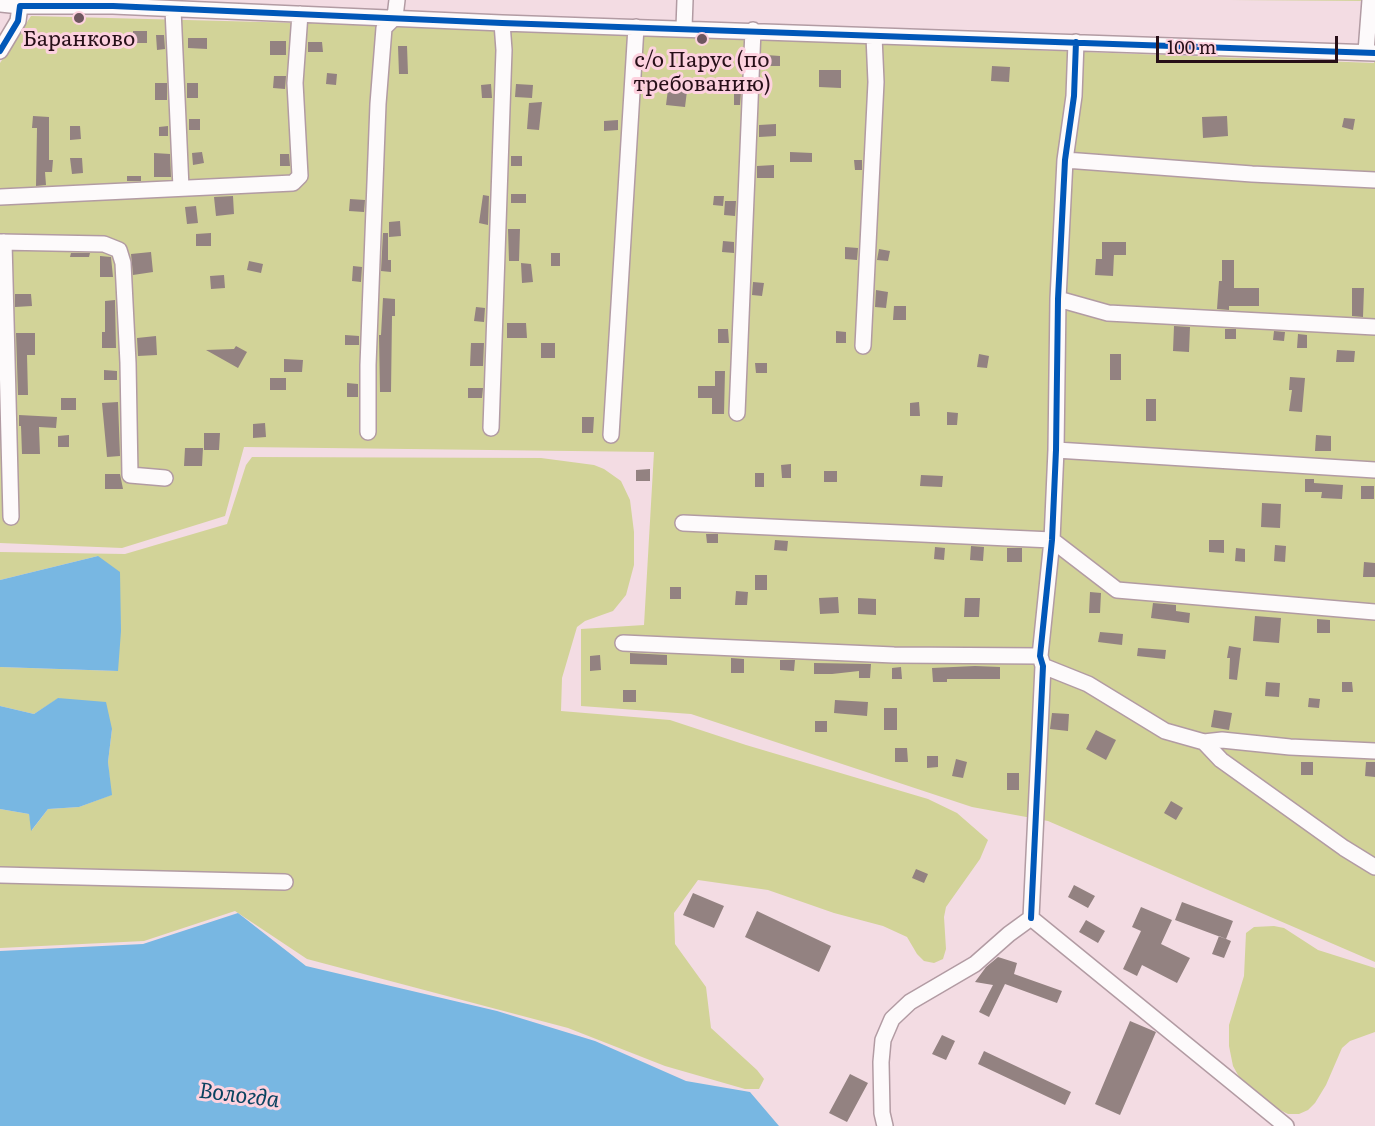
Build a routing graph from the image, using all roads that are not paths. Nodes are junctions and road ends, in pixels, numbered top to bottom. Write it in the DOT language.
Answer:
graph roads {
  1 [pos="398,0"];
  2 [pos="685,0"];
  3 [pos="1370,0"];
  4 [pos="20,3"];
  5 [pos="116,3"];
  6 [pos="0,4"];
  7 [pos="173,9"];
  8 [pos="300,14"];
  9 [pos="395,17"];
  10 [pos="502,23"];
  11 [pos="636,27"];
  12 [pos="684,28"];
  13 [pos="753,30"];
  14 [pos="874,36"];
  15 [pos="1076,42"];
  16 [pos="0,51"];
  17 [pos="1371,52"];
  18 [pos="1065,160"];
  19 [pos="1375,180"];
  20 [pos="181,188"];
  21 [pos="0,197"];
  22 [pos="2,242"];
  23 [pos="1058,299"];
  24 [pos="1375,327"];
  25 [pos="863,346"];
  26 [pos="737,413"];
  27 [pos="491,428"];
  28 [pos="368,432"];
  29 [pos="610,435"];
  30 [pos="1056,450"];
  31 [pos="1375,470"];
  32 [pos="165,478"];
  33 [pos="11,517"];
  34 [pos="683,523"];
  35 [pos="1052,540"];
  36 [pos="1375,612"];
  37 [pos="623,643"];
  38 [pos="1041,661"];
  39 [pos="1204,742"];
  40 [pos="1375,751"];
  41 [pos="1375,867"];
  42 [pos="0,875"];
  43 [pos="285,882"];
  44 [pos="1031,918"];
  45 [pos="885,1126"];
  46 [pos="1286,1126"];
  1 -- 9 [label="street"];
  2 -- 12 [label="street"];
  3 -- 17 [label="street"];
  4 -- 5 [label="street"];
  4 -- 6 [label="street"];
  4 -- 16 [label="street"];
  5 -- 7 [label="street"];
  7 -- 8 [label="street"];
  7 -- 20 [label="street"];
  8 -- 9 [label="street"];
  8 -- 20 [label="street"];
  9 -- 10 [label="street"];
  9 -- 28 [label="street"];
  10 -- 11 [label="street"];
  10 -- 27 [label="street"];
  11 -- 12 [label="street"];
  11 -- 29 [label="street"];
  12 -- 13 [label="street"];
  13 -- 14 [label="street"];
  13 -- 26 [label="street"];
  14 -- 15 [label="street"];
  14 -- 25 [label="street"];
  15 -- 17 [label="street"];
  15 -- 18 [label="street"];
  18 -- 19 [label="street"];
  18 -- 23 [label="street"];
  20 -- 21 [label="street"];
  22 -- 32 [label="street"];
  22 -- 33 [label="street"];
  23 -- 24 [label="street"];
  23 -- 30 [label="street"];
  30 -- 31 [label="street"];
  30 -- 35 [label="street"];
  34 -- 35 [label="street"];
  35 -- 36 [label="street"];
  35 -- 38 [label="street"];
  37 -- 38 [label="street"];
  38 -- 39 [label="street"];
  38 -- 44 [label="street"];
  39 -- 40 [label="street"];
  39 -- 41 [label="street"];
  42 -- 43 [label="street"];
  44 -- 45 [label="street"];
  44 -- 46 [label="street"];
}
